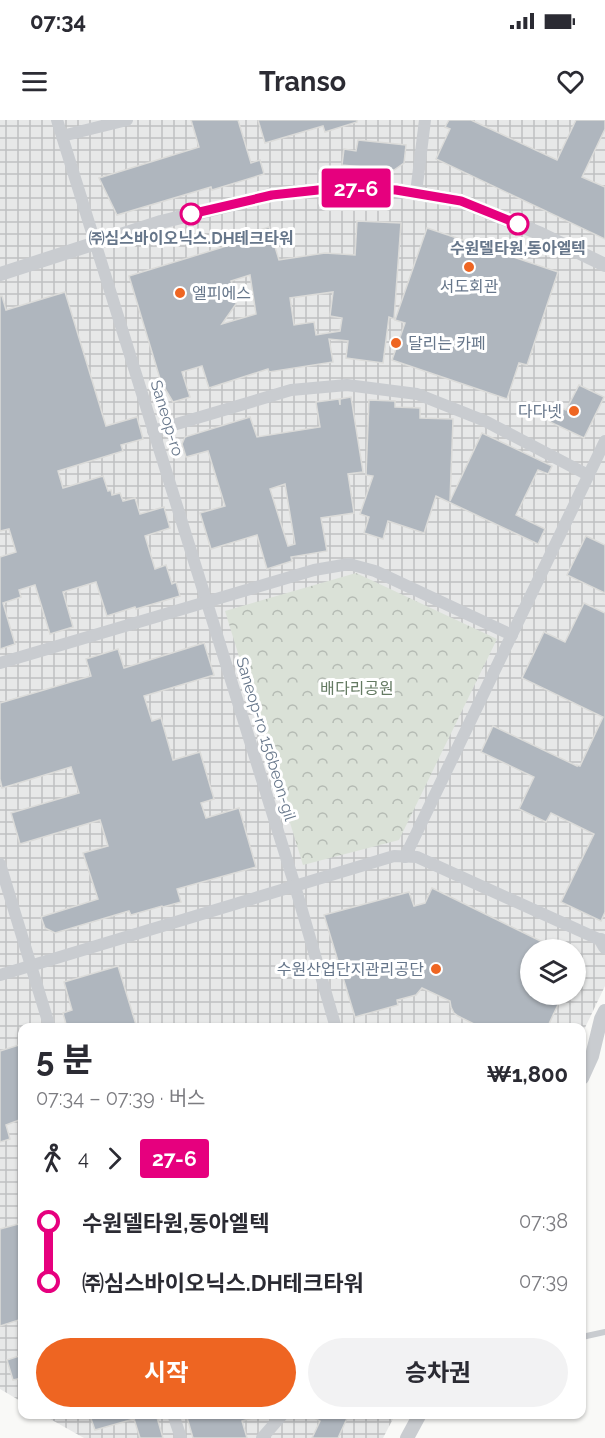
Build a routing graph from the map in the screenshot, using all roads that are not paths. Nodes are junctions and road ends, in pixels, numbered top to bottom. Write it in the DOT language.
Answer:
graph roads {
  1 [pos="57,120"];
  2 [pos="127,120"];
  3 [pos="425,120"];
  4 [pos="62,136"];
  5 [pos="416,193"];
  6 [pos="95,243"];
  7 [pos="605,265"];
  8 [pos="0,274"];
  9 [pos="153,431"];
  10 [pos="605,441"];
  11 [pos="588,476"];
  12 [pos="206,602"];
  13 [pos="512,635"];
  14 [pos="0,663"];
  15 [pos="405,857"];
  16 [pos="0,864"];
  17 [pos="295,886"];
  18 [pos="604,943"];
  19 [pos="30,966"];
  20 [pos="0,975"];
  21 [pos="605,1011"];
  22 [pos="48,1023"];
  23 [pos="335,1023"];
  24 [pos="605,1041"];
  25 [pos="592,1056"];
  26 [pos="586,1069"];
  27 [pos="605,1332"];
  28 [pos="586,1336"];
  29 [pos="175,1419"];
  30 [pos="279,1419"];
  31 [pos="417,1419"];
  32 [pos="181,1438"];
  33 [pos="262,1438"];
  34 [pos="407,1438"];
  1 -- 4 [label="street, Saneop-ro"];
  2 -- 4 [label="street"];
  3 -- 5 [label="street"];
  4 -- 6 [label="street, Saneop-ro"];
  5 -- 6 [label="street"];
  5 -- 7 [label="street"];
  6 -- 8 [label="street"];
  6 -- 9 [label="street, Saneop-ro"];
  9 -- 11 [label="street"];
  9 -- 12 [label="street, Saneop-ro"];
  10 -- 11 [label="street"];
  11 -- 13 [label="street"];
  12 -- 13 [label="street"];
  12 -- 14 [label="street"];
  12 -- 17 [label="street, Saneop-ro 156beon-gil"];
  13 -- 15 [label="street"];
  15 -- 17 [label="street"];
  15 -- 18 [label="street"];
  16 -- 19 [label="street"];
  17 -- 19 [label="street"];
  17 -- 23 [label="street, Saneop-ro 156beon-gil"];
  19 -- 20 [label="street"];
  19 -- 22 [label="street"];
  21 -- 25 [label="street"];
  24 -- 25 [label="street"];
  25 -- 26 [label="street"];
  27 -- 28 [label="lane"];
  29 -- 32 [label="street"];
  30 -- 33 [label="street"];
  31 -- 34 [label="street"];
}
